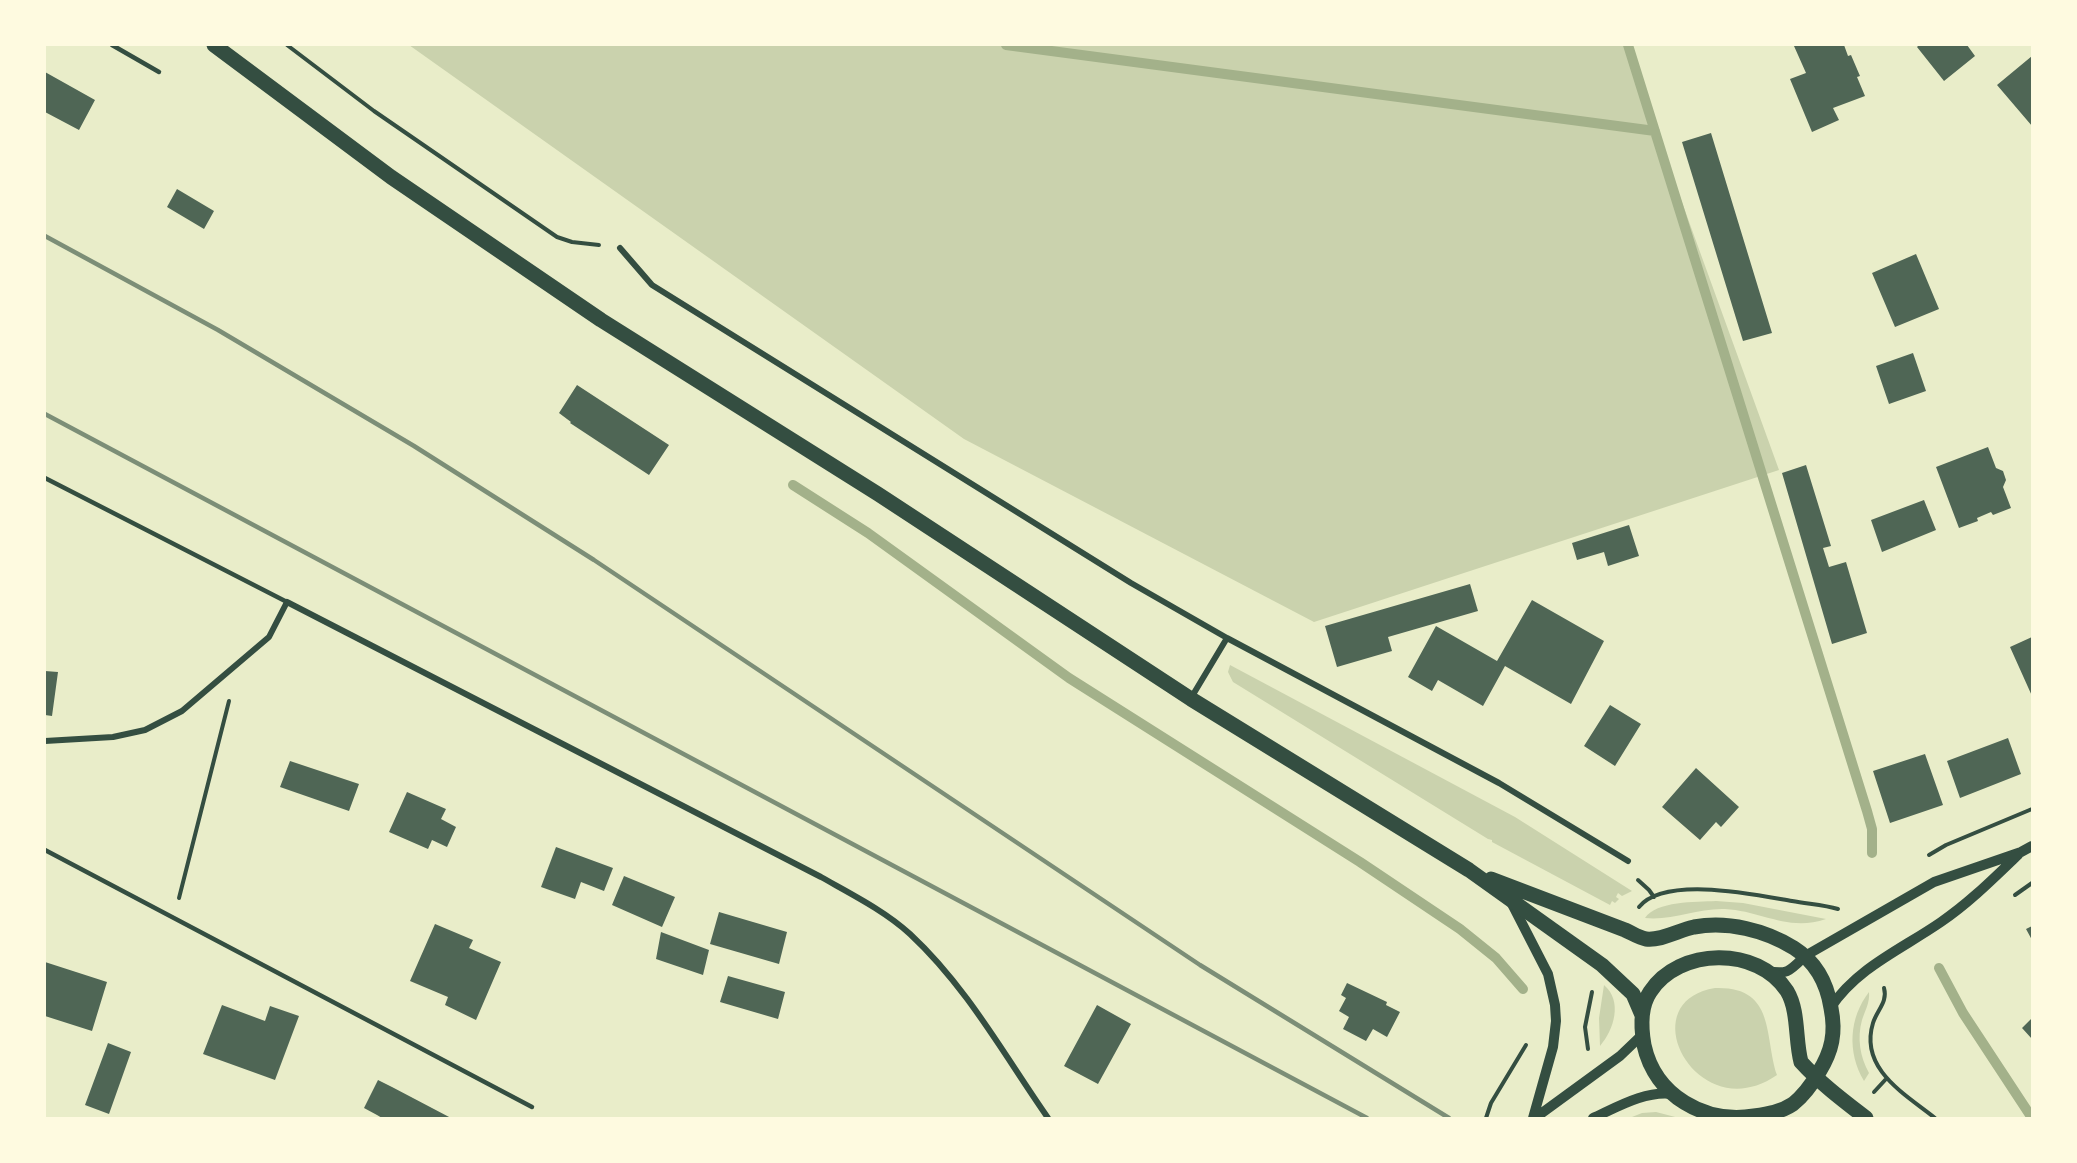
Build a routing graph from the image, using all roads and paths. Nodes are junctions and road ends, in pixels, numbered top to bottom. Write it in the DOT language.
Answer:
graph roads {
  1 [pos="112,45"];
  2 [pos="214,45"];
  3 [pos="287,45"];
  4 [pos="159,72"];
  5 [pos="588,243"];
  6 [pos="620,248"];
  7 [pos="45,478"];
  8 [pos="287,602"];
  9 [pos="1227,638"];
  10 [pos="238,665"];
  11 [pos="1191,699"];
  12 [pos="45,741"];
  13 [pos="2032,846"];
  14 [pos="45,850"];
  15 [pos="2021,852"];
  16 [pos="1628,861"];
  17 [pos="1469,870"];
  18 [pos="1632,876"];
  19 [pos="1509,899"];
  20 [pos="1836,908"];
  21 [pos="174,919"];
  22 [pos="1804,956"];
  23 [pos="1764,970"];
  24 [pos="1883,985"];
  25 [pos="1593,988"];
  26 [pos="1831,1006"];
  27 [pos="1642,1015"];
  28 [pos="1642,1034"];
  29 [pos="1530,1038"];
  30 [pos="1591,1056"];
  31 [pos="1816,1076"];
  32 [pos="1886,1079"];
  33 [pos="1673,1094"];
  34 [pos="1873,1094"];
  35 [pos="532,1107"];
  36 [pos="1772,1113"];
  37 [pos="1048,1118"];
  38 [pos="1486,1118"];
  39 [pos="1534,1118"];
  40 [pos="1593,1118"];
  41 [pos="1791,1118"];
  42 [pos="1866,1118"];
  43 [pos="1935,1118"];
  1 -- 4 [label="lane"];
  2 -- 11 [label="main road"];
  3 -- 5 [label="path"];
  6 -- 9 [label="street"];
  7 -- 8 [label="lane"];
  8 -- 10 [label="street"];
  8 -- 37 [label="street"];
  9 -- 11 [label="street"];
  9 -- 16 [label="street"];
  10 -- 12 [label="street"];
  10 -- 21 [label="path"];
  11 -- 17 [label="main road"];
  13 -- 15 [label="street"];
  14 -- 21 [label="lane"];
  15 -- 22 [label="street"];
  15 -- 26 [label="street"];
  17 -- 19 [label="main road"];
  17 -- 22 [label="main road"];
  18 -- 20 [label="path"];
  19 -- 27 [label="main road"];
  19 -- 39 [label="street"];
  21 -- 35 [label="lane"];
  22 -- 23 [label="street"];
  22 -- 26 [label="main road"];
  23 -- 27 [label="main road"];
  23 -- 31 [label="main road"];
  24 -- 32 [label="path"];
  25 -- 30 [label="path"];
  26 -- 31 [label="main road"];
  27 -- 28 [label="main road"];
  28 -- 33 [label="main road"];
  28 -- 39 [label="street"];
  29 -- 38 [label="path"];
  31 -- 36 [label="main road"];
  31 -- 42 [label="main road"];
  32 -- 34 [label="path"];
  32 -- 43 [label="path"];
  33 -- 36 [label="main road"];
  33 -- 40 [label="street"];
  36 -- 41 [label="main road"];
}
